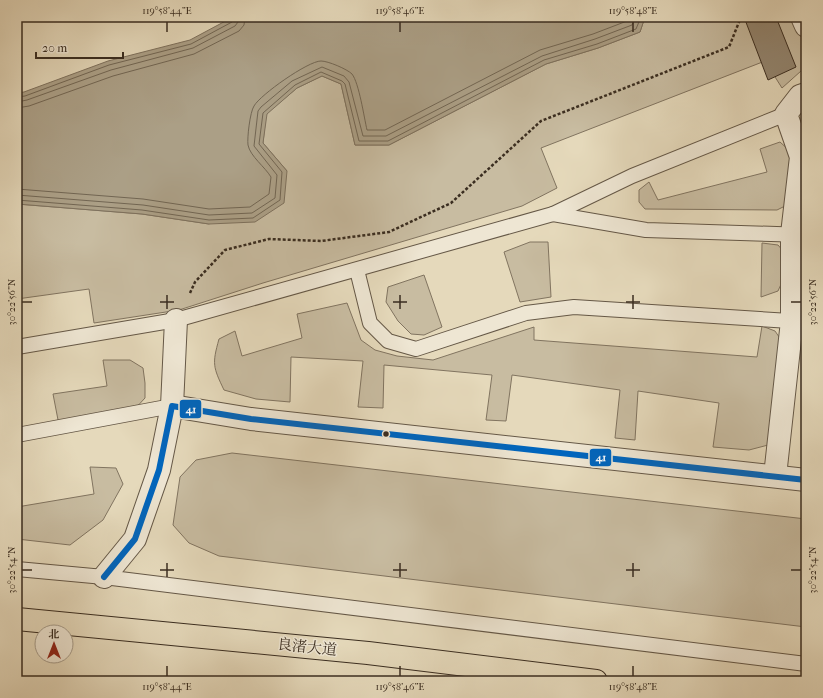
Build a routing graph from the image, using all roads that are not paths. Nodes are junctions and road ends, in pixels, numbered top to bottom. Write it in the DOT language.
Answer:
graph roads {
  1 [pos="802,17"];
  2 [pos="806,26"];
  3 [pos="806,94"];
  4 [pos="786,114"];
  5 [pos="803,157"];
  6 [pos="553,214"];
  7 [pos="799,234"];
  8 [pos="357,270"];
  9 [pos="176,320"];
  10 [pos="799,321"];
  11 [pos="17,347"];
  12 [pos="172,406"];
  13 [pos="17,435"];
  14 [pos="775,476"];
  15 [pos="806,480"];
  16 [pos="17,569"];
  17 [pos="104,577"];
  18 [pos="17,619"];
  19 [pos="806,664"];
  20 [pos="596,681"];
  1 -- 2 [label="street"];
  3 -- 4 [label="street"];
  4 -- 5 [label="street"];
  4 -- 6 [label="lane"];
  5 -- 7 [label="street"];
  6 -- 7 [label="lane"];
  6 -- 8 [label="lane"];
  7 -- 10 [label="street"];
  8 -- 9 [label="lane"];
  8 -- 10 [label="lane"];
  9 -- 11 [label="lane"];
  9 -- 12 [label="street"];
  10 -- 14 [label="street"];
  12 -- 13 [label="lane"];
  12 -- 14 [label="street"];
  12 -- 17 [label="street"];
  14 -- 15 [label="street"];
  16 -- 17 [label="lane"];
  17 -- 19 [label="lane"];
  18 -- 20 [label="highway, 良渚大道"];
}
